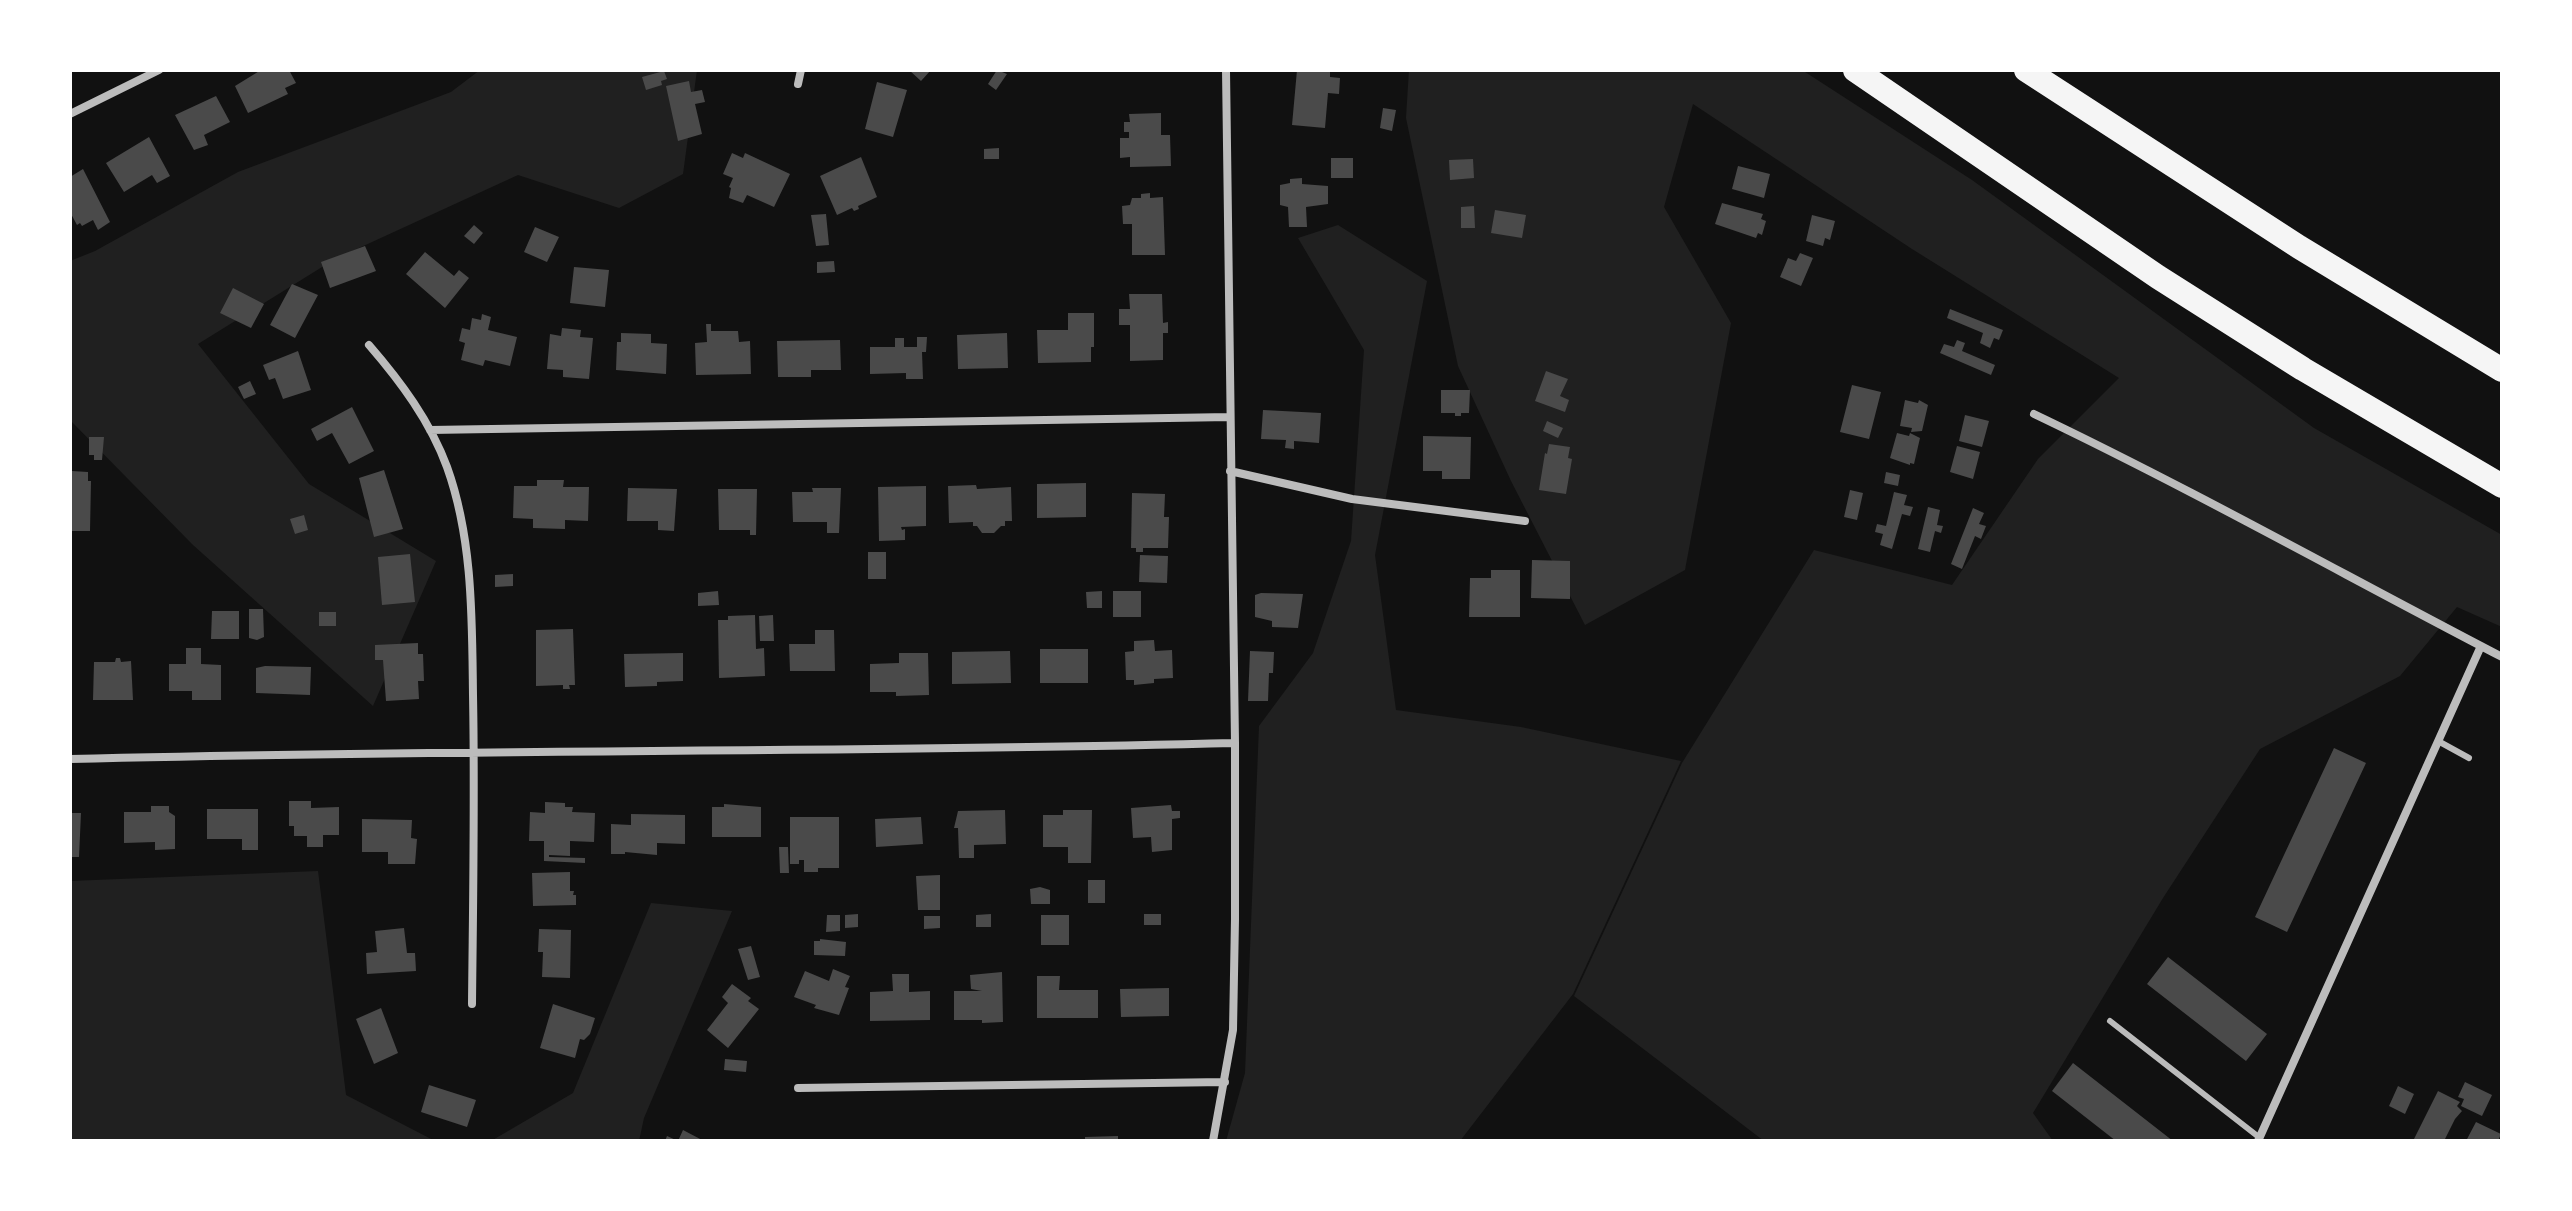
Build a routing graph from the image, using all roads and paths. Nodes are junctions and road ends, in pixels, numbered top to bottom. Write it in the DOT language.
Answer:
graph roads {
  1 [pos="159,70"];
  2 [pos="801,70"];
  3 [pos="1226,70"];
  4 [pos="1855,70"];
  5 [pos="2026,70"];
  6 [pos="798,84"];
  7 [pos="70,114"];
  8 [pos="369,345"];
  9 [pos="2502,370"];
  10 [pos="2034,414"];
  11 [pos="1230,417"];
  12 [pos="430,430"];
  13 [pos="1230,471"];
  14 [pos="2502,486"];
  15 [pos="1525,521"];
  16 [pos="2481,646"];
  17 [pos="2502,657"];
  18 [pos="2438,741"];
  19 [pos="1235,743"];
  20 [pos="474,753"];
  21 [pos="2469,758"];
  22 [pos="70,759"];
  23 [pos="472,1004"];
  24 [pos="2110,1021"];
  25 [pos="1225,1082"];
  26 [pos="798,1088"];
  27 [pos="2259,1139"];
  28 [pos="1213,1141"];
  1 -- 7 [label="street"];
  2 -- 6 [label="street"];
  3 -- 11 [label="street"];
  4 -- 14 [label="highway"];
  5 -- 9 [label="highway"];
  8 -- 12 [label="street"];
  10 -- 16 [label="street"];
  11 -- 12 [label="street"];
  11 -- 13 [label="street"];
  12 -- 20 [label="street"];
  13 -- 15 [label="street"];
  13 -- 19 [label="street"];
  16 -- 17 [label="street"];
  16 -- 18 [label="street"];
  18 -- 21 [label="lane"];
  18 -- 27 [label="street"];
  19 -- 20 [label="street"];
  19 -- 25 [label="street"];
  20 -- 22 [label="street"];
  20 -- 23 [label="street"];
  24 -- 27 [label="lane"];
  25 -- 26 [label="street"];
  25 -- 28 [label="street"];
}
